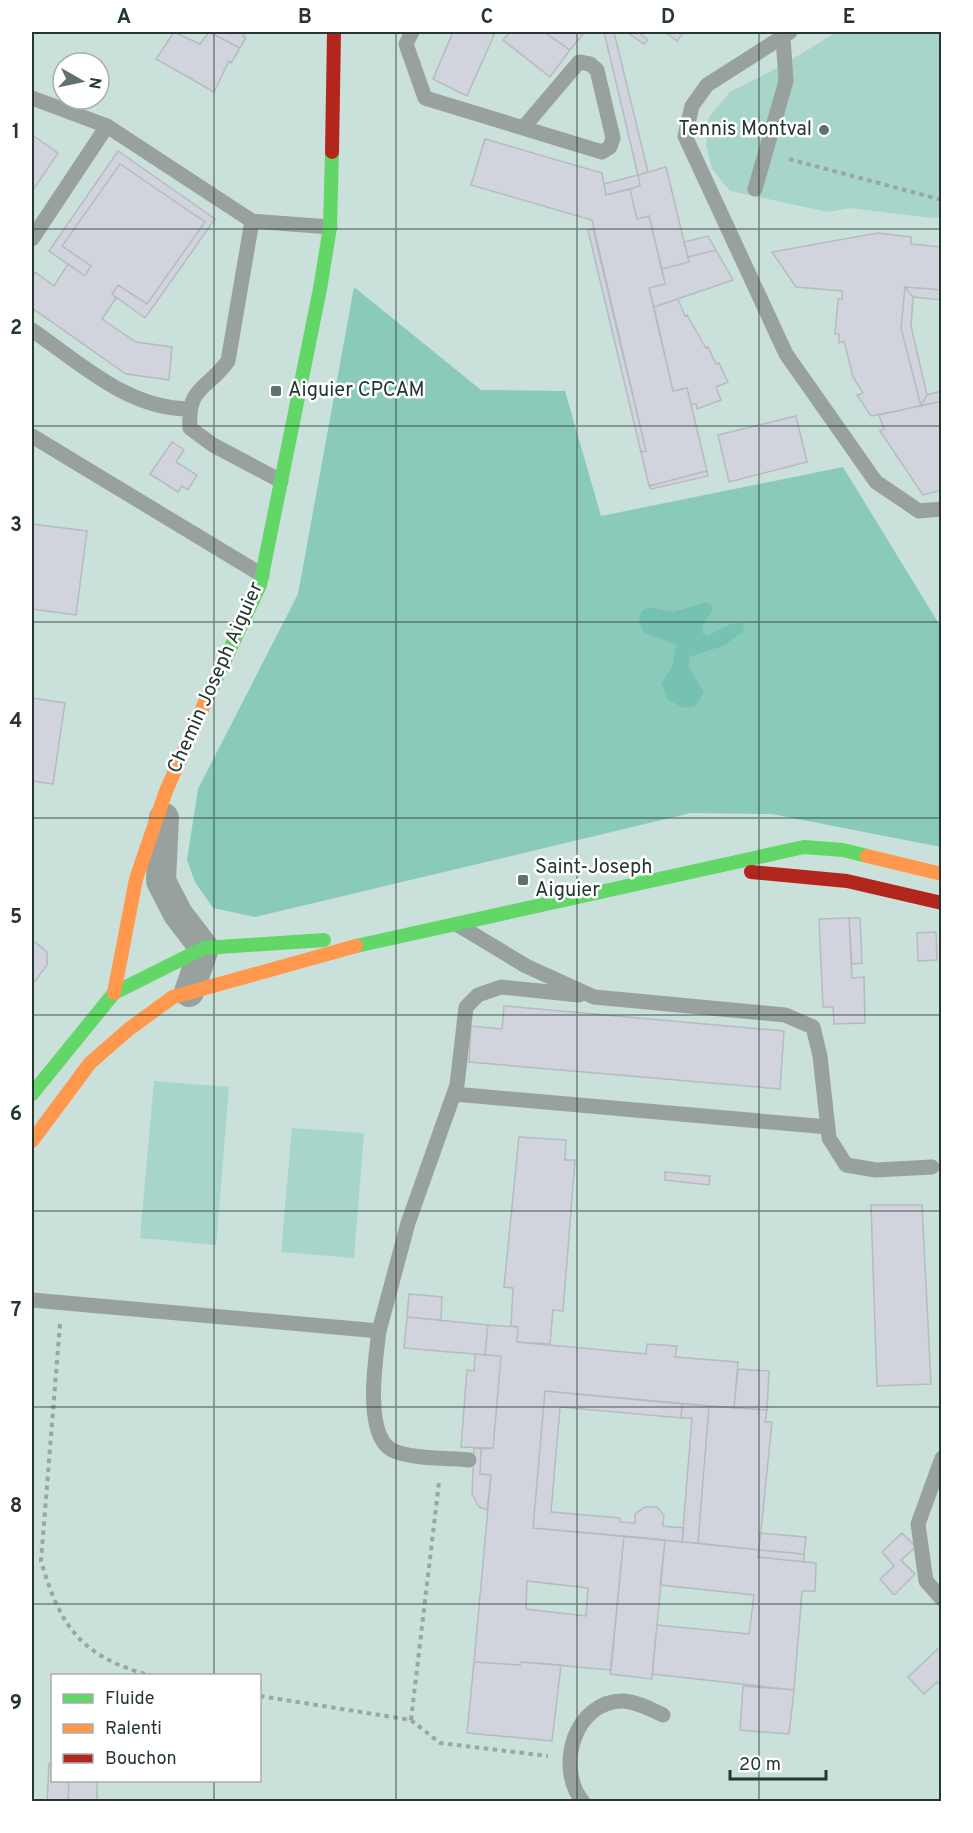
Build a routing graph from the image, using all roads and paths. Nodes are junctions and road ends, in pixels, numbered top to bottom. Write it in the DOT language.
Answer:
graph roads {
  1 [pos="334,32"];
  2 [pos="412,32"];
  3 [pos="787,34"];
  4 [pos="32,98"];
  5 [pos="107,126"];
  6 [pos="524,128"];
  7 [pos="765,153"];
  8 [pos="755,189"];
  9 [pos="942,200"];
  10 [pos="252,221"];
  11 [pos="330,227"];
  12 [pos="32,239"];
  13 [pos="32,330"];
  14 [pos="189,409"];
  15 [pos="32,436"];
  16 [pos="281,481"];
  17 [pos="942,509"];
  18 [pos="262,575"];
  19 [pos="166,791"];
  20 [pos="704,871"];
  21 [pos="942,874"];
  22 [pos="942,903"];
  23 [pos="455,923"];
  24 [pos="403,934"];
  25 [pos="204,948"];
  26 [pos="114,993"];
  27 [pos="181,995"];
  28 [pos="594,997"];
  29 [pos="32,1094"];
  30 [pos="454,1094"];
  31 [pos="828,1127"];
  32 [pos="32,1141"];
  33 [pos="932,1167"];
  34 [pos="32,1300"];
  35 [pos="62,1303"];
  36 [pos="380,1331"];
  37 [pos="442,1457"];
  38 [pos="942,1458"];
  39 [pos="469,1460"];
  40 [pos="942,1599"];
  41 [pos="145,1674"];
  42 [pos="261,1696"];
  43 [pos="663,1715"];
  44 [pos="411,1720"];
  45 [pos="568,1758"];
  46 [pos="582,1802"];
  1 -- 11 [label="street, Chemin Joseph Aiguier"];
  2 -- 6 [label="lane"];
  3 -- 7 [label="lane"];
  3 -- 17 [label="lane"];
  4 -- 5 [label="lane"];
  5 -- 10 [label="lane"];
  5 -- 12 [label="lane"];
  6 -- 6 [label="lane"];
  7 -- 8 [label="lane"];
  7 -- 9 [label="path"];
  10 -- 11 [label="lane"];
  10 -- 14 [label="lane"];
  11 -- 16 [label="street, Chemin Joseph Aiguier"];
  13 -- 14 [label="lane"];
  14 -- 16 [label="lane"];
  15 -- 18 [label="lane"];
  16 -- 18 [label="street, Chemin Joseph Aiguier"];
  18 -- 19 [label="street, Chemin Joseph Aiguier"];
  19 -- 25 [label="street, Chemin Joseph Aiguier"];
  19 -- 26 [label="street, Chemin Joseph Aiguier"];
  20 -- 21 [label="street"];
  20 -- 22 [label="street"];
  20 -- 23 [label="street"];
  23 -- 24 [label="street"];
  23 -- 28 [label="lane"];
  24 -- 25 [label="street"];
  24 -- 27 [label="street"];
  25 -- 26 [label="street"];
  25 -- 27 [label="street"];
  26 -- 27 [label="street"];
  26 -- 29 [label="street"];
  27 -- 32 [label="street"];
  28 -- 30 [label="lane"];
  28 -- 31 [label="lane"];
  30 -- 31 [label="lane"];
  30 -- 36 [label="lane"];
  31 -- 33 [label="lane"];
  34 -- 35 [label="lane"];
  35 -- 36 [label="lane"];
  35 -- 41 [label="path"];
  36 -- 37 [label="lane"];
  37 -- 39 [label="lane"];
  37 -- 44 [label="path"];
  38 -- 40 [label="lane"];
  42 -- 44 [label="path"];
  43 -- 45 [label="lane"];
  44 -- 45 [label="path"];
  45 -- 46 [label="lane"];
}
